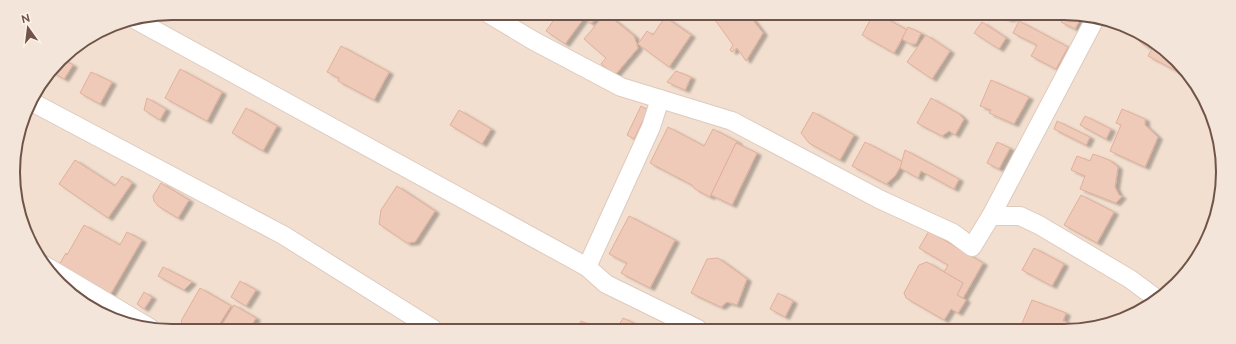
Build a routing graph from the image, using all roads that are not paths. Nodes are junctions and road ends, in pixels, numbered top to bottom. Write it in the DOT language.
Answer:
graph roads {
  1 [pos="500,20"];
  2 [pos="142,23"];
  3 [pos="1093,23"];
  4 [pos="660,99"];
  5 [pos="36,104"];
  6 [pos="991,216"];
  7 [pos="587,268"];
  8 [pos="61,275"];
  9 [pos="1152,296"];
  10 [pos="136,320"];
  11 [pos="427,324"];
  12 [pos="688,324"];
  1 -- 4 [label="street"];
  2 -- 7 [label="street"];
  3 -- 6 [label="street"];
  4 -- 6 [label="street"];
  4 -- 7 [label="street"];
  5 -- 11 [label="street"];
  6 -- 9 [label="street"];
  7 -- 12 [label="street"];
  8 -- 10 [label="street"];
}
